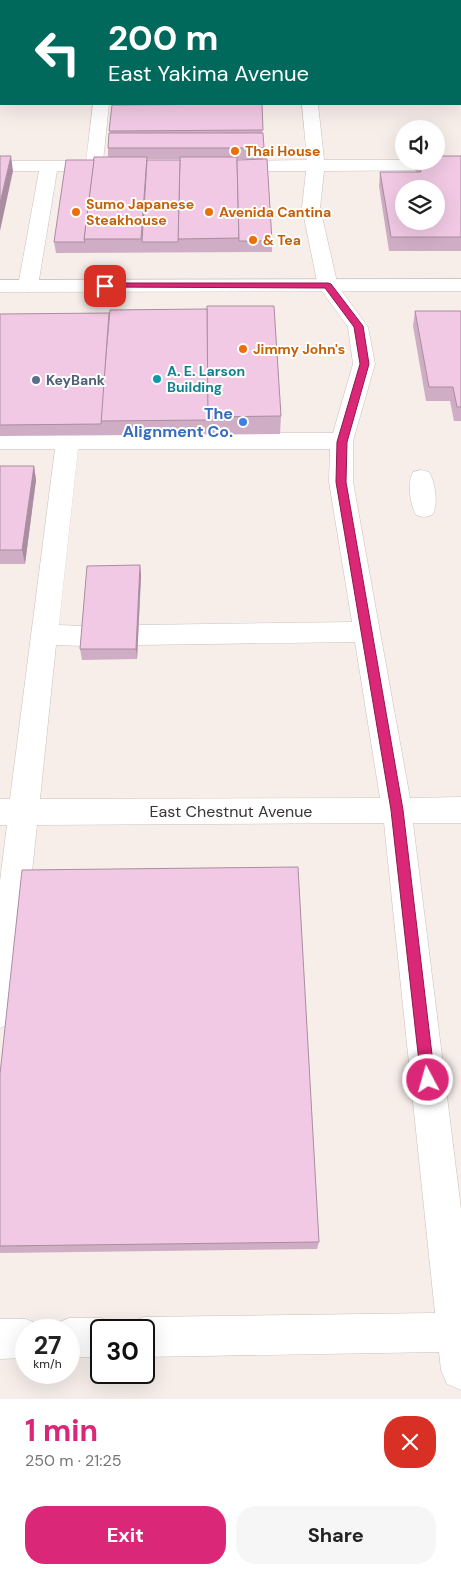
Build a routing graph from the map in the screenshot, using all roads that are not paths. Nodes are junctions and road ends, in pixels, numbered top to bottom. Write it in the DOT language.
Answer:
graph roads {
  1 [pos="101,105"];
  2 [pos="310,105"];
  3 [pos="461,165"];
  4 [pos="0,166"];
  5 [pos="49,166"];
  6 [pos="94,166"];
  7 [pos="123,166"];
  8 [pos="210,166"];
  9 [pos="316,166"];
  10 [pos="461,285"];
  11 [pos="0,286"];
  12 [pos="28,286"];
  13 [pos="328,286"];
  14 [pos="0,441"];
  15 [pos="67,441"];
  16 [pos="342,442"];
  17 [pos="421,478"];
  18 [pos="424,509"];
  19 [pos="366,632"];
  20 [pos="45,634"];
  21 [pos="138,635"];
  22 [pos="83,636"];
  23 [pos="397,810"];
  24 [pos="461,810"];
  25 [pos="12,812"];
  26 [pos="0,1012"];
  27 [pos="457,1332"];
  28 [pos="155,1337"];
  29 [pos="0,1339"];
  30 [pos="15,1339"];
  31 [pos="461,1370"];
  1 -- 6 [label="street"];
  2 -- 9 [label="street"];
  3 -- 9 [label="street"];
  4 -- 5 [label="street"];
  5 -- 6 [label="street"];
  5 -- 12 [label="street"];
  6 -- 7 [label="street"];
  8 -- 9 [label="street"];
  9 -- 13 [label="street"];
  10 -- 13 [label="street"];
  11 -- 12 [label="street"];
  12 -- 13 [label="street"];
  13 -- 16 [label="street"];
  14 -- 15 [label="street"];
  15 -- 16 [label="street"];
  15 -- 20 [label="street"];
  16 -- 19 [label="street"];
  17 -- 18 [label="street"];
  19 -- 21 [label="street"];
  19 -- 23 [label="street"];
  20 -- 22 [label="street"];
  20 -- 25 [label="street"];
  23 -- 24 [label="street, East Chestnut Avenue"];
  23 -- 25 [label="street, East Chestnut Avenue"];
  23 -- 27 [label="street"];
  25 -- 26 [label="street"];
  27 -- 28 [label="street"];
  27 -- 31 [label="street"];
  29 -- 30 [label="street"];
}
